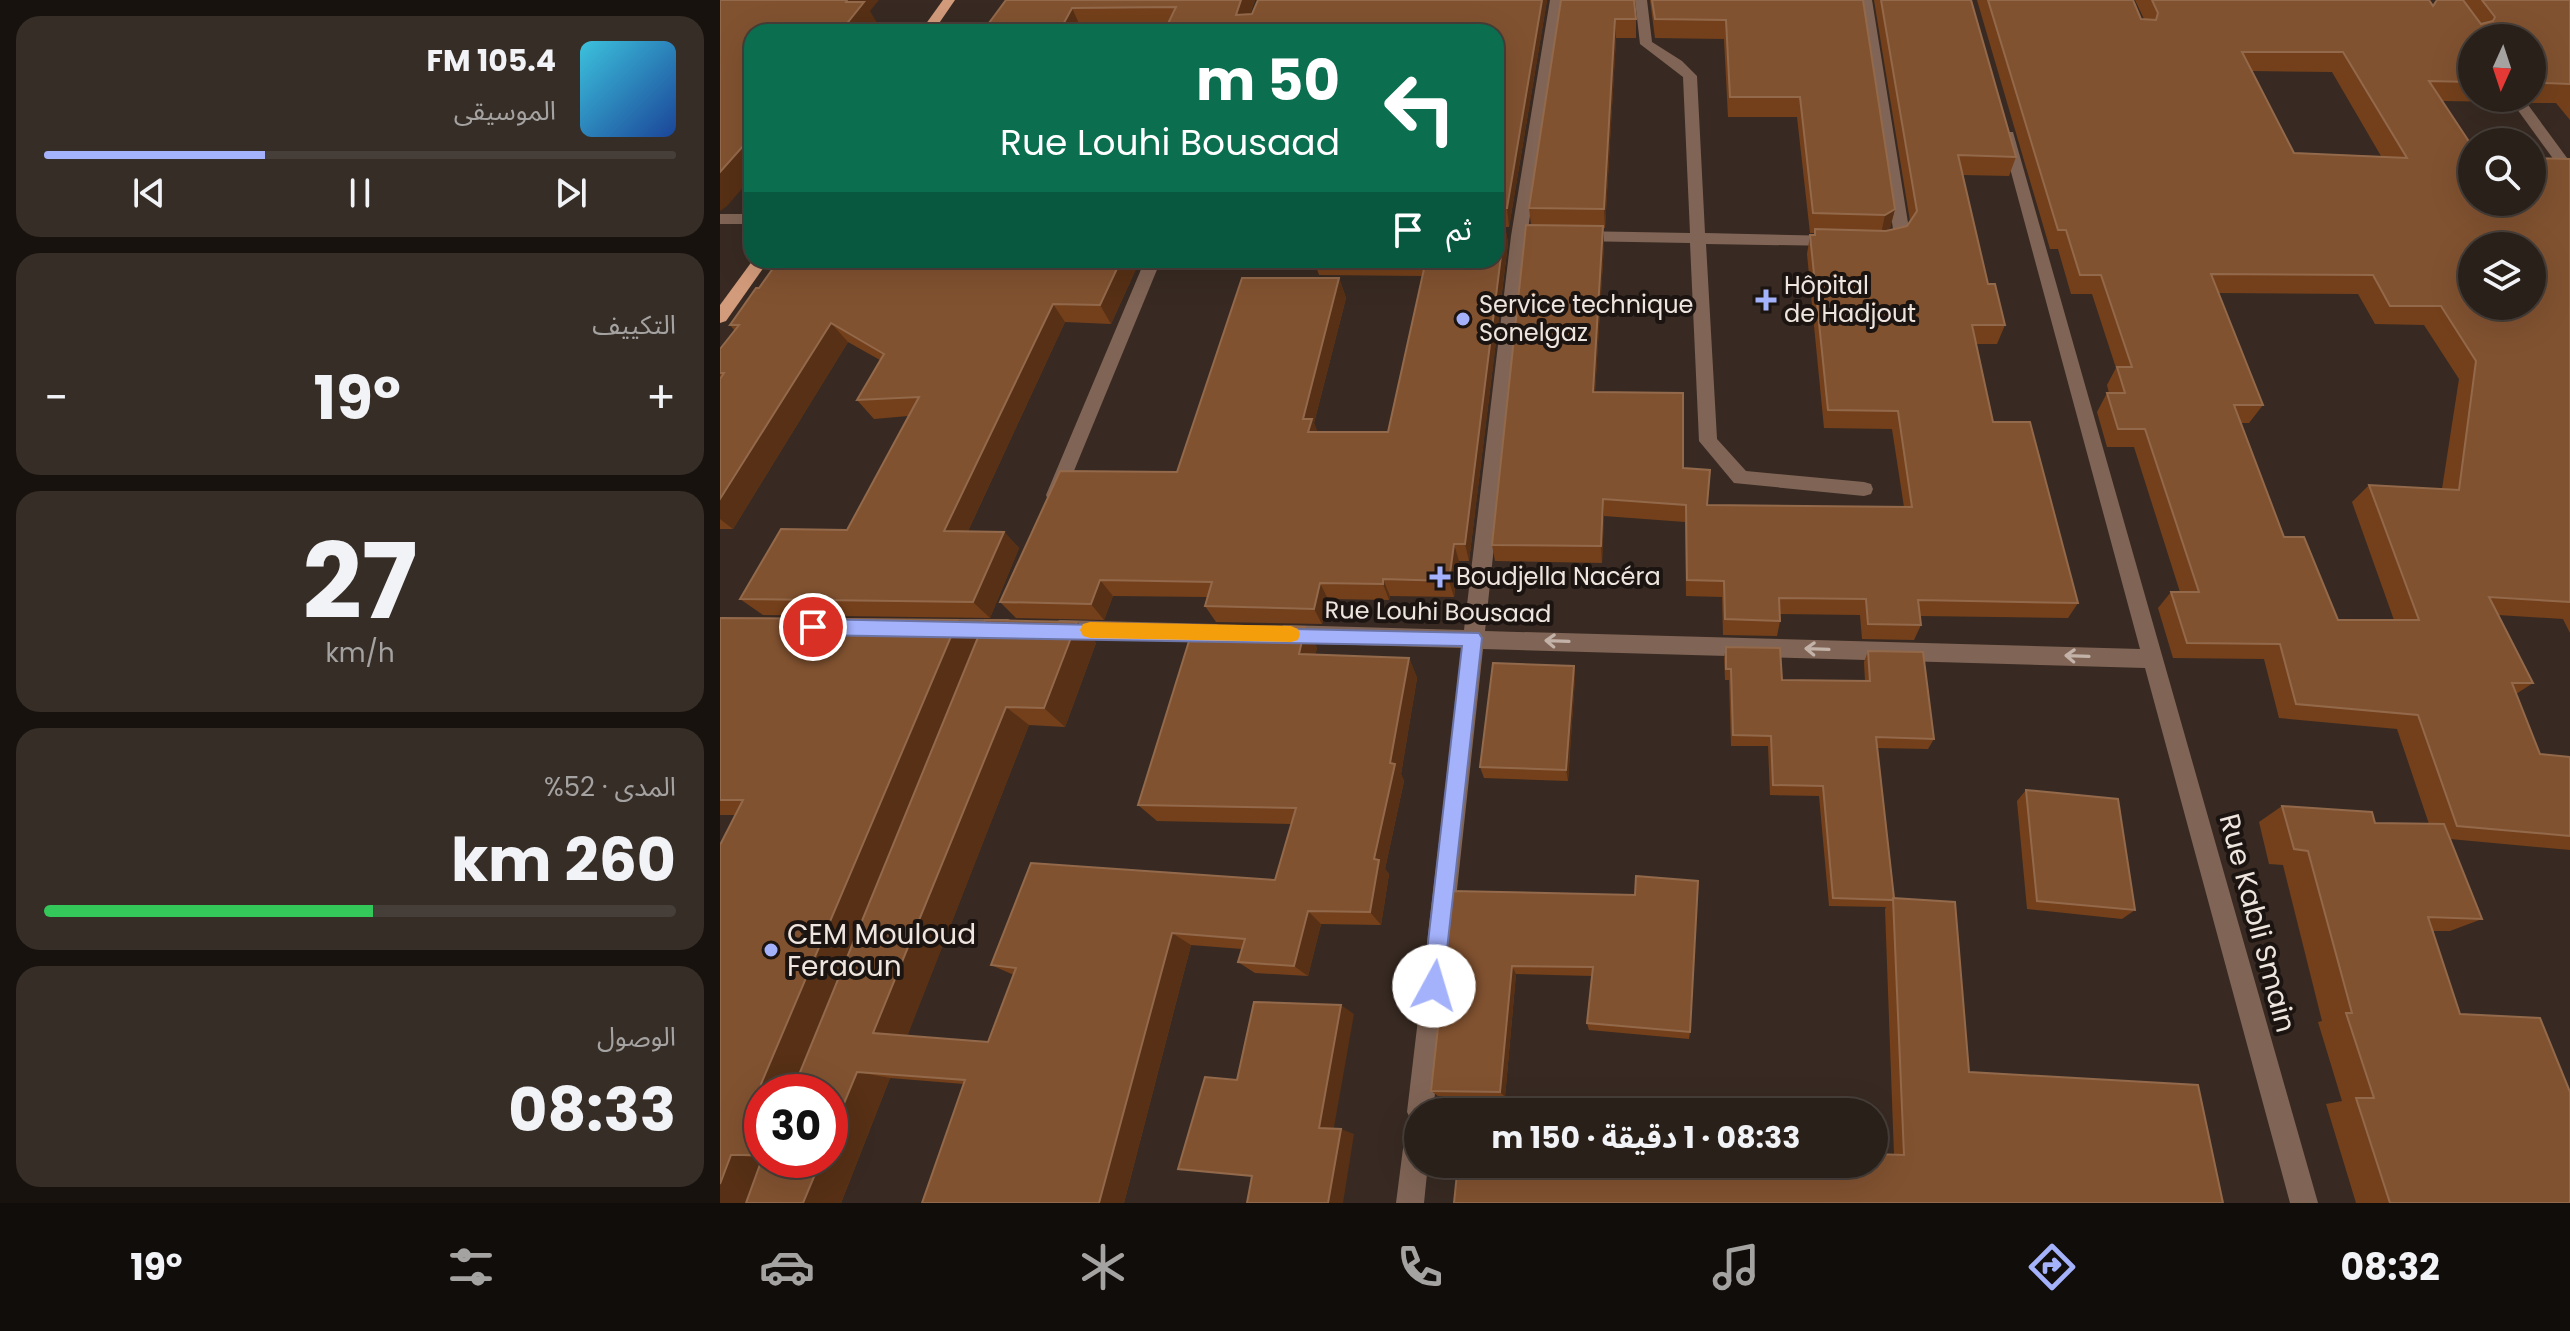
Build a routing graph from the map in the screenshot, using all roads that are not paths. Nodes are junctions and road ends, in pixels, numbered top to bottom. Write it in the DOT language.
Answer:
graph roads {
  1 [pos="949,0"];
  2 [pos="1556,0"];
  3 [pos="1641,0"];
  4 [pos="1866,0"];
  5 [pos="932,24"];
  6 [pos="2526,112"];
  7 [pos="2004,123"];
  8 [pos="2570,172"];
  9 [pos="720,219"];
  10 [pos="744,219"];
  11 [pos="1564,236"];
  12 [pos="1697,237"];
  13 [pos="755,268"];
  14 [pos="1150,268"];
  15 [pos="720,317"];
  16 [pos="1864,489"];
  17 [pos="1049,510"];
  18 [pos="1002,621"];
  19 [pos="922,628"];
  20 [pos="1236,633"];
  21 [pos="1267,634"];
  22 [pos="1472,638"];
  23 [pos="988,657"];
  24 [pos="2155,659"];
  25 [pos="1422,1098"];
  26 [pos="1413,1178"];
  27 [pos="1410,1203"];
  28 [pos="2304,1203"];
  1 -- 5 [label="main road"];
  2 -- 22 [label="street"];
  3 -- 12 [label="street"];
  4 -- 12 [label="street"];
  6 -- 8 [label="street"];
  7 -- 24 [label="street, Rue Kabli Smain"];
  9 -- 10 [label="street"];
  11 -- 12 [label="street"];
  12 -- 16 [label="street"];
  13 -- 15 [label="main road"];
  14 -- 17 [label="street"];
  18 -- 19 [label="street"];
  18 -- 20 [label="street"];
  18 -- 23 [label="street"];
  21 -- 22 [label="street, Rue Louhi Bousaad"];
  24 -- 22 [label="street, Rue Louhi Bousaad, one-way"];
  22 -- 25 [label="street"];
  24 -- 28 [label="street, Rue Kabli Smain"];
  26 -- 27 [label="street"];
}
